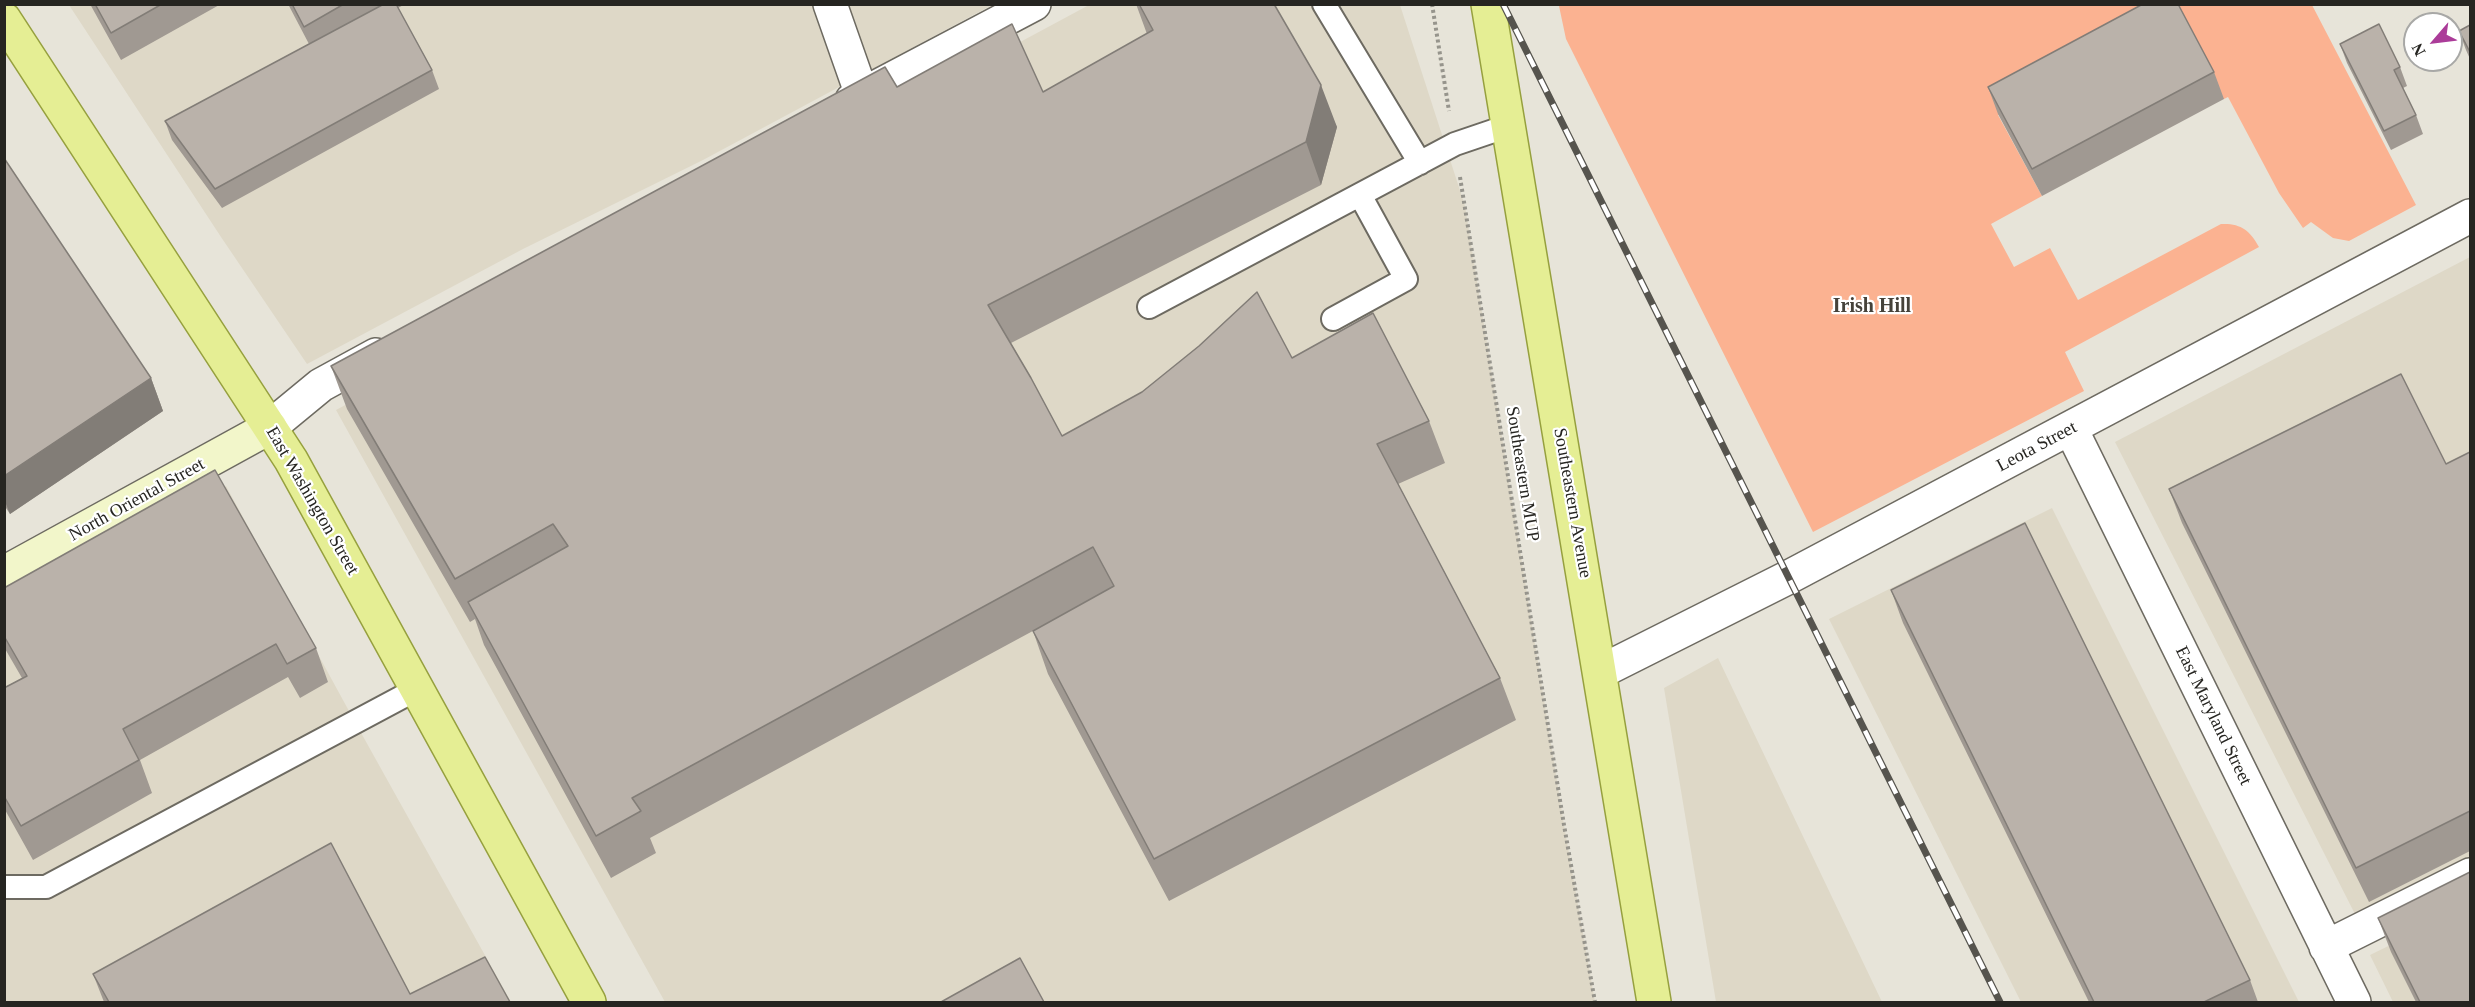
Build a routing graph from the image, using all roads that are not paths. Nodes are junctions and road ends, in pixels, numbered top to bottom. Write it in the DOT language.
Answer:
graph roads {
  1 [pos="830,4"];
  2 [pos="1034,4"];
  3 [pos="1324,4"];
  4 [pos="1488,4"];
  5 [pos="4,19"];
  6 [pos="862,95"];
  7 [pos="831,112"];
  8 [pos="1508,126"];
  9 [pos="1420,163"];
  10 [pos="1360,195"];
  11 [pos="2470,216"];
  12 [pos="1149,307"];
  13 [pos="1333,319"];
  14 [pos="405,340"];
  15 [pos="270,427"];
  16 [pos="2071,429"];
  17 [pos="4,573"];
  18 [pos="1600,672"];
  19 [pos="417,688"];
  20 [pos="2470,875"];
  21 [pos="4,887"];
  22 [pos="2326,946"];
  23 [pos="589,1002"];
  24 [pos="1654,1002"];
  25 [pos="2354,1002"];
  1 -- 6 [label="street"];
  2 -- 6 [label="street"];
  3 -- 9 [label="lane"];
  4 -- 8 [label="main road, Southeastern Avenue"];
  5 -- 15 [label="main road, East Washington Street"];
  6 -- 7 [label="street"];
  8 -- 9 [label="lane"];
  8 -- 18 [label="main road, Southeastern Avenue"];
  9 -- 10 [label="lane"];
  10 -- 12 [label="lane"];
  10 -- 13 [label="lane"];
  11 -- 16 [label="street, Leota Street"];
  14 -- 15 [label="street"];
  15 -- 17 [label="street, North Oriental Street"];
  15 -- 19 [label="main road, East Washington Street"];
  16 -- 18 [label="street, Leota Street"];
  16 -- 22 [label="street, East Maryland Street"];
  18 -- 24 [label="main road, Southeastern Avenue"];
  19 -- 21 [label="lane"];
  19 -- 23 [label="main road, East Washington Street"];
  20 -- 22 [label="street"];
  22 -- 25 [label="street, East Maryland Street"];
}
